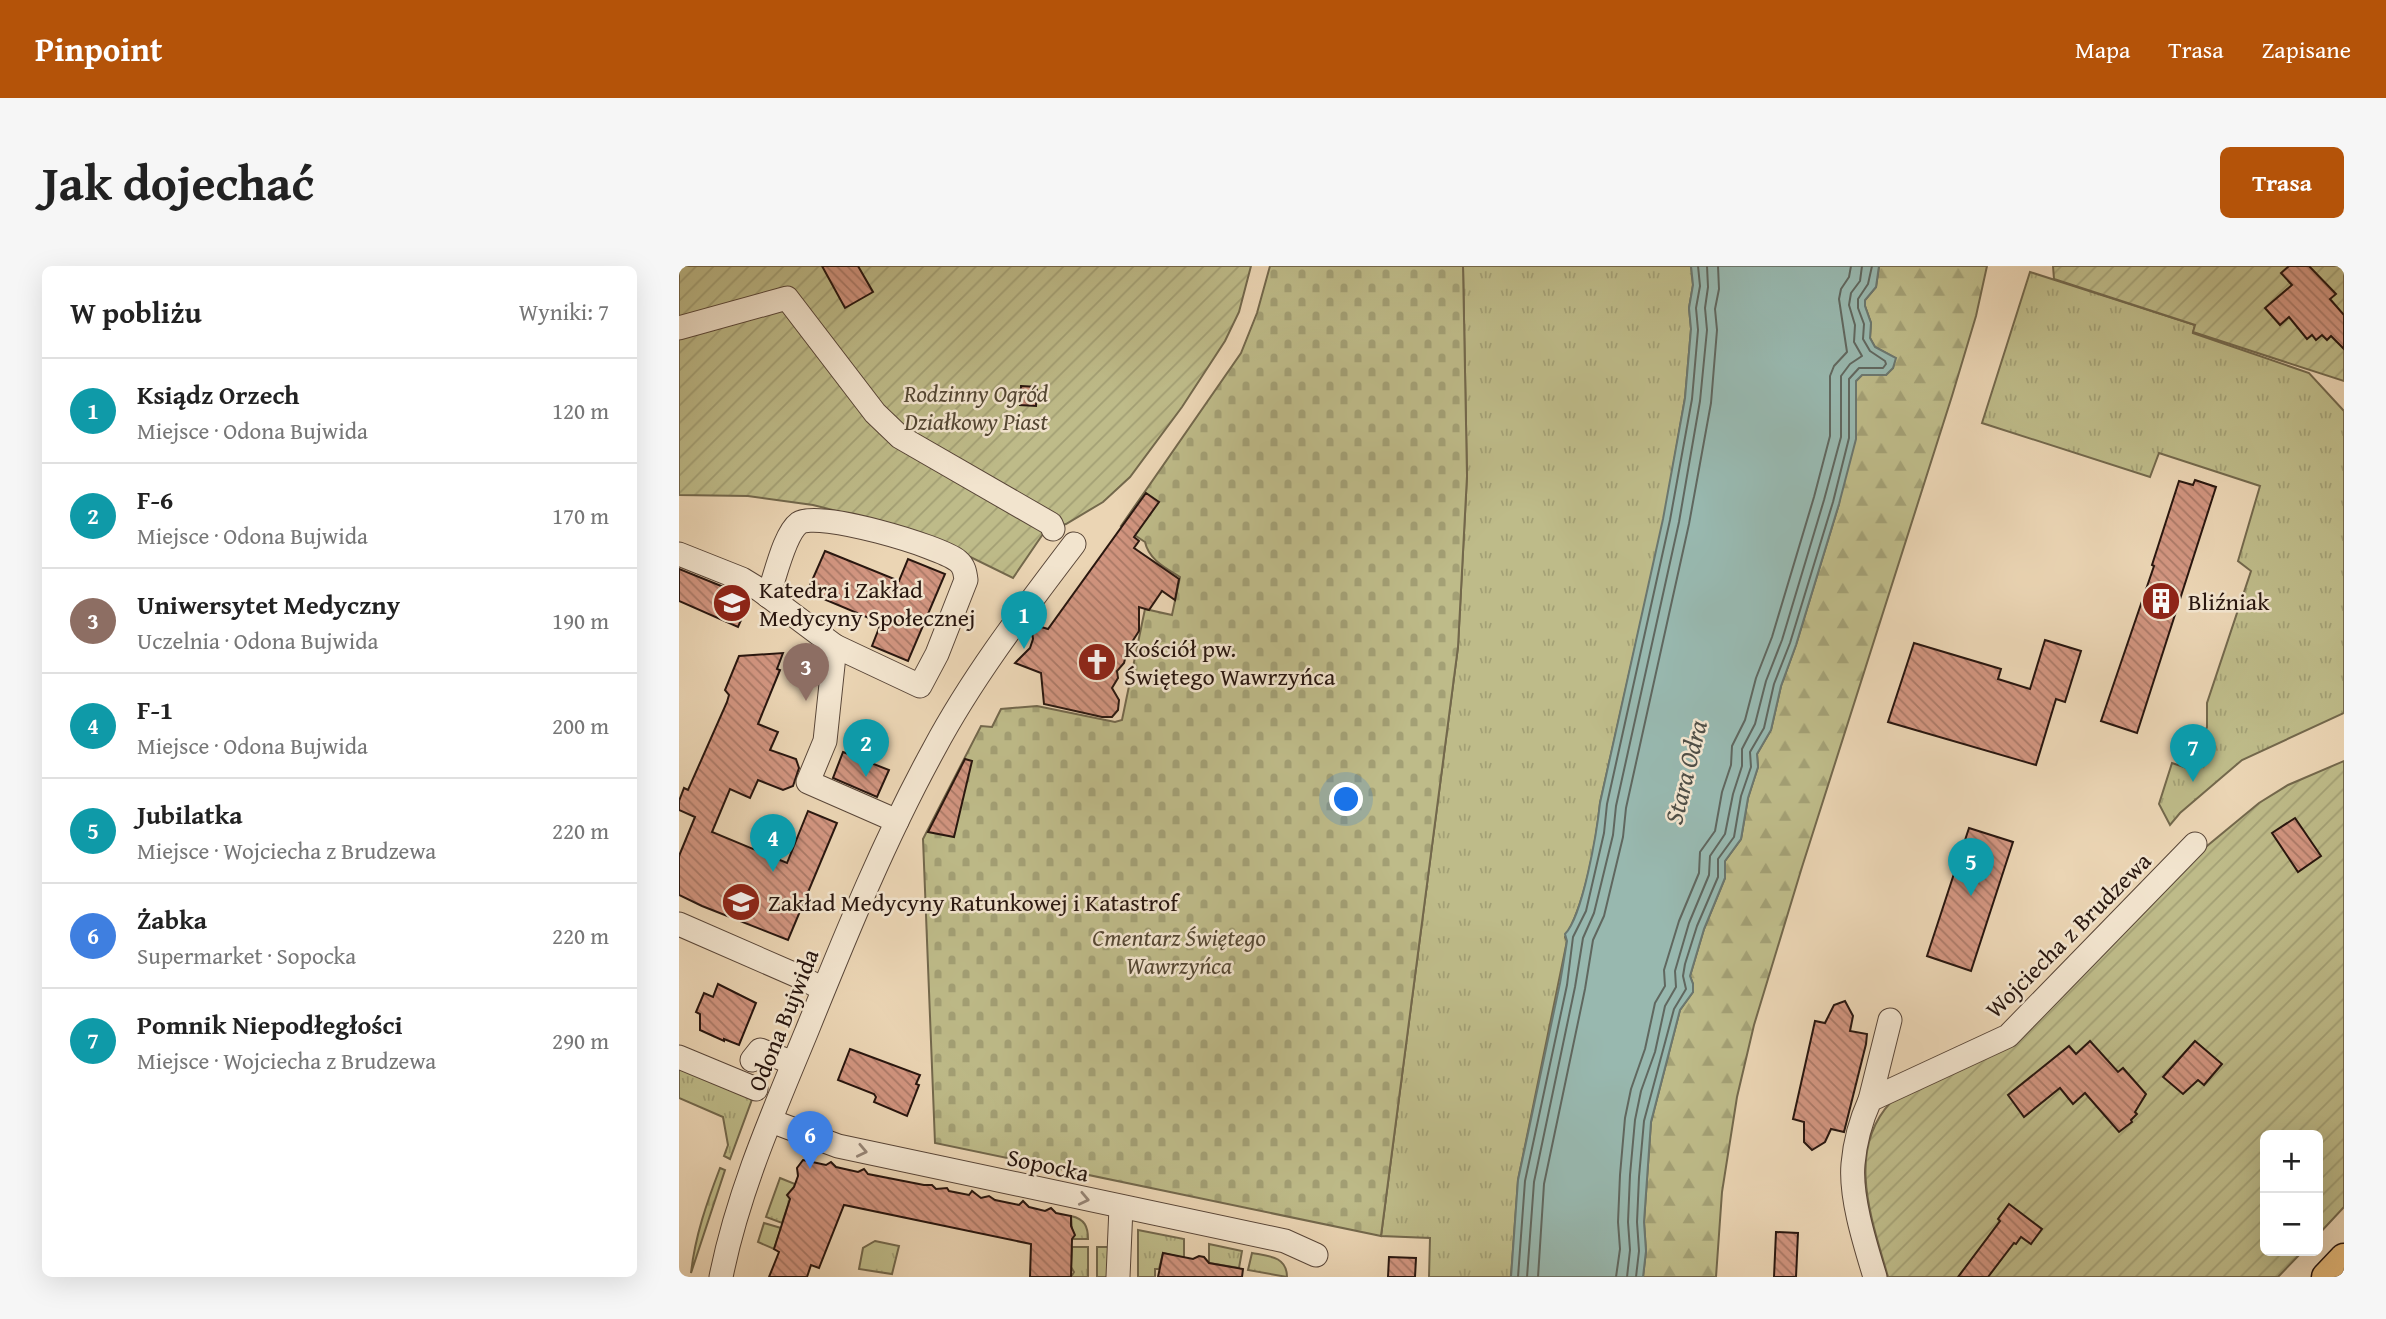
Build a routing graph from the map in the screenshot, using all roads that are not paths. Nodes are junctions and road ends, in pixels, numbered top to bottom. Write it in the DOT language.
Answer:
graph roads {
  1 [pos="679,328"];
  2 [pos="1053,529"];
  3 [pos="1074,544"];
  4 [pos="679,554"];
  5 [pos="768,596"];
  6 [pos="835,646"];
  7 [pos="897,821"];
  8 [pos="2195,844"];
  9 [pos="679,924"];
  10 [pos="823,989"];
  11 [pos="1890,1020"];
  12 [pos="679,1057"];
  13 [pos="752,1060"];
  14 [pos="793,1063"];
  15 [pos="756,1089"];
  16 [pos="1870,1100"];
  17 [pos="771,1121"];
  18 [pos="1121,1207"];
  19 [pos="1316,1255"];
  20 [pos="2344,1258"];
  21 [pos="721,1277"];
  22 [pos="1118,1277"];
  23 [pos="1875,1277"];
  24 [pos="2326,1277"];
  1 -- 2 [label="street"];
  3 -- 7 [label="street, Odona Bujwida"];
  4 -- 5 [label="street"];
  5 -- 6 [label="street"];
  5 -- 6 [label="street"];
  6 -- 7 [label="street"];
  7 -- 10 [label="street, Odona Bujwida"];
  8 -- 16 [label="street, Wojciecha z Brudzewa"];
  9 -- 10 [label="street"];
  10 -- 14 [label="street, Odona Bujwida"];
  11 -- 16 [label="street"];
  12 -- 15 [label="street"];
  13 -- 14 [label="street"];
  14 -- 17 [label="street, Odona Bujwida"];
  16 -- 23 [label="street"];
  17 -- 18 [label="street, Sopocka, one-way"];
  17 -- 21 [label="street, Odona Bujwida"];
  18 -- 19 [label="street, Sopocka"];
  18 -- 22 [label="street"];
  20 -- 24 [label="main road"];
}
